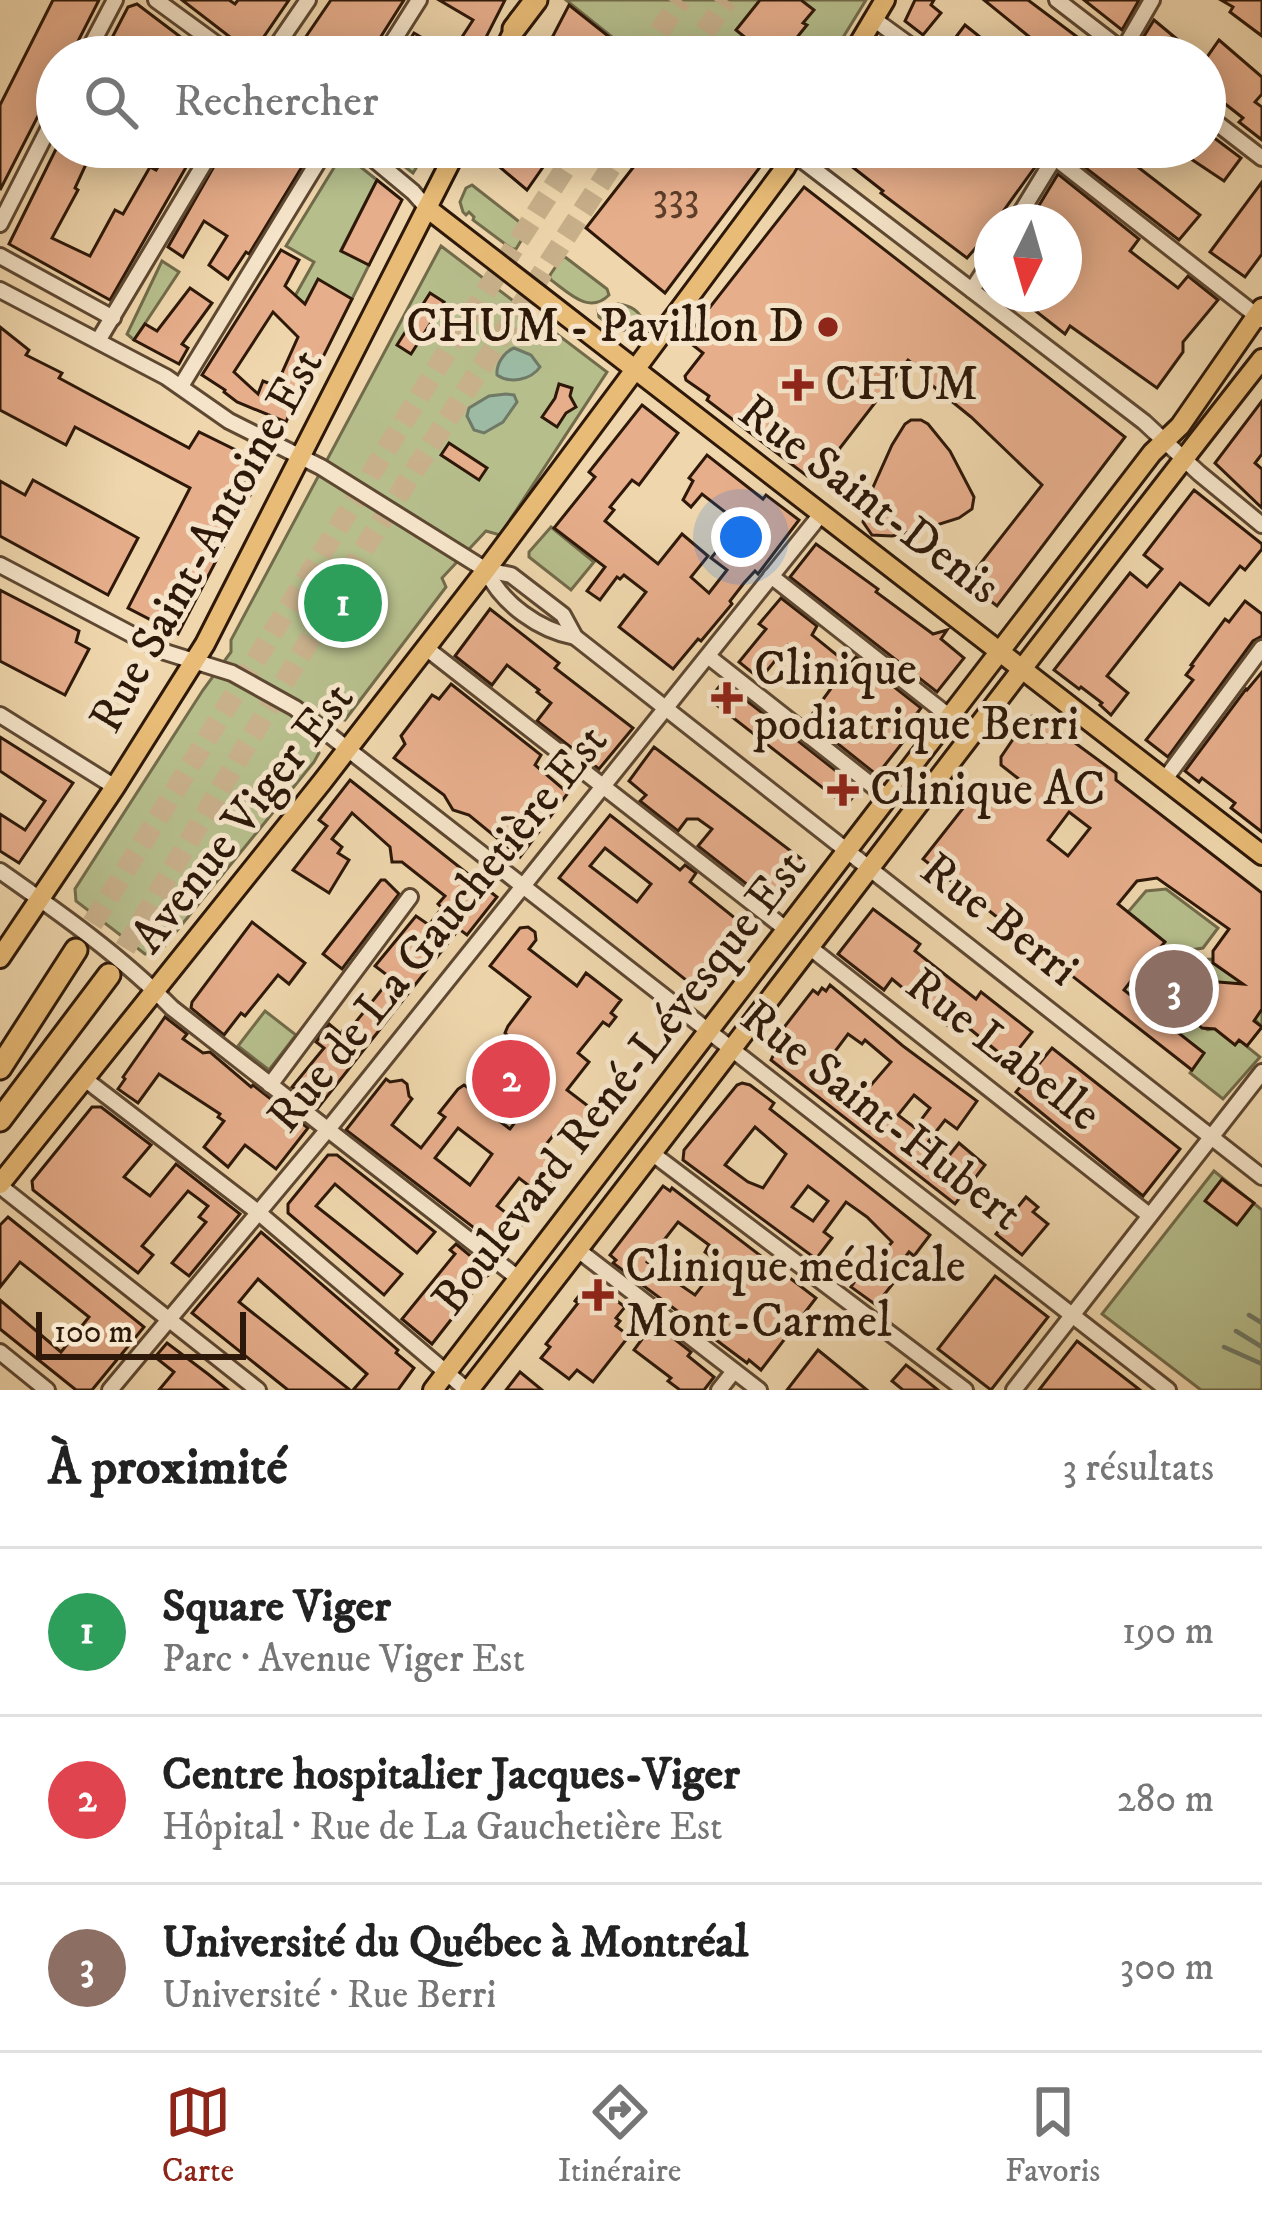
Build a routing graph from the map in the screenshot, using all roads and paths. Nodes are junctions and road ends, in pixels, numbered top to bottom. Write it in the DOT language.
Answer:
graph roads {
  1 [pos="115,0"];
  2 [pos="156,0"];
  3 [pos="308,0"];
  4 [pos="419,0"];
  5 [pos="533,0"];
  6 [pos="884,0"];
  7 [pos="1057,0"];
  8 [pos="1152,0"];
  9 [pos="875,20"];
  10 [pos="514,29"];
  11 [pos="97,36"];
  12 [pos="205,36"];
  13 [pos="283,36"];
  14 [pos="396,36"];
  15 [pos="511,36"];
  16 [pos="865,36"];
  17 [pos="897,36"];
  18 [pos="1101,36"];
  19 [pos="1134,36"];
  20 [pos="1226,130"];
  21 [pos="36,153"];
  22 [pos="1262,158"];
  23 [pos="202,168"];
  24 [pos="314,168"];
  25 [pos="384,168"];
  26 [pos="447,168"];
  27 [pos="783,168"];
  28 [pos="819,168"];
  29 [pos="1049,168"];
  30 [pos="1077,168"];
  31 [pos="1026,204"];
  32 [pos="427,208"];
  33 [pos="0,224"];
  34 [pos="0,256"];
  35 [pos="974,287"];
  36 [pos="0,290"];
  37 [pos="972,290"];
  38 [pos="1260,315"];
  39 [pos="113,318"];
  40 [pos="98,341"];
  41 [pos="1262,358"];
  42 [pos="636,370"];
  43 [pos="181,386"];
  44 [pos="1165,440"];
  45 [pos="302,457"];
  46 [pos="1184,458"];
  47 [pos="822,513"];
  48 [pos="1262,525"];
  49 [pos="0,565"];
  50 [pos="486,571"];
  51 [pos="771,576"];
  52 [pos="426,648"];
  53 [pos="1262,648"];
  54 [pos="1002,652"];
  55 [pos="709,657"];
  56 [pos="195,661"];
  57 [pos="1022,668"];
  58 [pos="668,708"];
  59 [pos="0,715"];
  60 [pos="950,717"];
  61 [pos="347,748"];
  62 [pos="1165,779"];
  63 [pos="603,786"];
  64 [pos="115,787"];
  65 [pos="888,798"];
  66 [pos="848,851"];
  67 [pos="1262,855"];
  68 [pos="869,867"];
  69 [pos="0,872"];
  70 [pos="524,885"];
  71 [pos="410,898"];
  72 [pos="41,899"];
  73 [pos="787,930"];
  74 [pos="808,946"];
  75 [pos="76,950"];
  76 [pos="0,958"];
  77 [pos="109,975"];
  78 [pos="56,981"];
  79 [pos="156,991"];
  80 [pos="709,1031"];
  81 [pos="0,1047"];
  82 [pos="733,1050"];
  83 [pos="0,1068"];
  84 [pos="1262,1072"];
  85 [pos="86,1080"];
  86 [pos="271,1085"];
  87 [pos="0,1120"];
  88 [pos="328,1129"];
  89 [pos="1213,1137"];
  90 [pos="653,1154"];
  91 [pos="1262,1177"];
  92 [pos="0,1185"];
  93 [pos="259,1213"];
  94 [pos="1149,1215"];
  95 [pos="578,1250"];
  96 [pos="518,1278"];
  97 [pos="1072,1315"];
  98 [pos="168,1320"];
  99 [pos="0,1352"];
  100 [pos="734,1372"];
  101 [pos="445,1373"];
  102 [pos="47,1390"];
  103 [pos="110,1390"];
  104 [pos="258,1390"];
  105 [pos="433,1390"];
  106 [pos="468,1390"];
  107 [pos="719,1390"];
  108 [pos="759,1390"];
  109 [pos="964,1390"];
  110 [pos="1014,1390"];
  111 [pos="1168,1390"];
  1 -- 11 [label="street"];
  2 -- 12 [label="street"];
  3 -- 13 [label="street"];
  4 -- 14 [label="street"];
  5 -- 10 [label="highway"];
  6 -- 9 [label="main road"];
  7 -- 18 [label="street"];
  8 -- 19 [label="street"];
  9 -- 16 [label="main road"];
  9 -- 17 [label="street"];
  10 -- 15 [label="main road"];
  20 -- 22 [label="street"];
  21 -- 33 [label="street"];
  23 -- 39 [label="street"];
  24 -- 43 [label="street"];
  25 -- 32 [label="street"];
  26 -- 32 [label="main road, Rue Saint-Antoine Est"];
  27 -- 42 [label="main road, Avenue Viger Est"];
  28 -- 37 [label="street"];
  29 -- 31 [label="street"];
  30 -- 38 [label="street"];
  32 -- 42 [label="main road, Rue Saint-Denis"];
  32 -- 45 [label="main road, Rue Saint-Antoine Est"];
  34 -- 39 [label="street"];
  35 -- 37 [label="street"];
  36 -- 40 [label="street, Rue Berri"];
  37 -- 44 [label="street"];
  38 -- 44 [label="main road, Boulevard René-Lévesque Est"];
  39 -- 40 [label="street"];
  40 -- 43 [label="street, Rue Berri"];
  41 -- 46 [label="main road, Boulevard René-Lévesque Est"];
  42 -- 47 [label="main road, Rue Saint-Denis"];
  42 -- 50 [label="main road, Avenue Viger Est"];
  43 -- 45 [label="street, Rue Berri"];
  44 -- 46 [label="street"];
  44 -- 54 [label="main road, Boulevard René-Lévesque Est"];
  45 -- 50 [label="street, Rue Berri"];
  45 -- 56 [label="main road, Rue Saint-Antoine Est"];
  46 -- 48 [label="street"];
  46 -- 57 [label="main road, Boulevard René-Lévesque Est"];
  47 -- 51 [label="street, Rue de La Gauchetière Est"];
  47 -- 54 [label="main road, Rue Saint-Denis"];
  49 -- 56 [label="street, Rue Saint-Hubert"];
  50 -- 52 [label="main road, Avenue Viger Est"];
  50 -- 58 [label="street, Rue Berri"];
  51 -- 55 [label="street, Rue de La Gauchetière Est"];
  51 -- 60 [label="street"];
  52 -- 61 [label="main road, Avenue Viger Est"];
  52 -- 63 [label="street"];
  53 -- 62 [label="street"];
  54 -- 57 [label="main road, Rue Saint-Denis"];
  54 -- 60 [label="main road, Boulevard René-Lévesque Est"];
  55 -- 58 [label="street, Rue de La Gauchetière Est"];
  55 -- 65 [label="street"];
  56 -- 61 [label="street, Rue Saint-Hubert"];
  56 -- 64 [label="main road, Rue Saint-Antoine Est"];
  57 -- 62 [label="main road, Rue Saint-Denis"];
  57 -- 68 [label="main road, Boulevard René-Lévesque Est"];
  58 -- 63 [label="street, Rue de La Gauchetière Est"];
  58 -- 66 [label="street, Rue Berri"];
  59 -- 64 [label="street"];
  60 -- 65 [label="main road, Boulevard René-Lévesque Est"];
  61 -- 70 [label="street, Rue Saint-Hubert"];
  61 -- 79 [label="main road, Avenue Viger Est"];
  62 -- 67 [label="main road, Rue Saint-Denis"];
  63 -- 70 [label="street, Rue de La Gauchetière Est"];
  63 -- 73 [label="street"];
  64 -- 72 [label="main road, Rue Saint-Antoine Est"];
  65 -- 66 [label="main road, Boulevard René-Lévesque Est"];
  66 -- 68 [label="street, Rue Berri"];
  66 -- 73 [label="main road, Boulevard René-Lévesque Est"];
  68 -- 74 [label="main road, Boulevard René-Lévesque Est"];
  68 -- 89 [label="street, Rue Berri"];
  69 -- 72 [label="street"];
  70 -- 80 [label="street, Rue Saint-Hubert"];
  70 -- 88 [label="street, Rue de La Gauchetière Est"];
  71 -- 86 [label="street"];
  72 -- 76 [label="main road, Rue Saint-Antoine Est"];
  72 -- 79 [label="street"];
  73 -- 80 [label="main road, Boulevard René-Lévesque Est"];
  74 -- 82 [label="main road, Boulevard René-Lévesque Est"];
  74 -- 94 [label="street, Rue Labelle"];
  75 -- 78 [label="highway"];
  77 -- 87 [label="highway"];
  78 -- 81 [label="highway"];
  78 -- 83 [label="highway"];
  79 -- 85 [label="main road, Avenue Viger Est"];
  79 -- 86 [label="street"];
  80 -- 82 [label="street, Rue Saint-Hubert"];
  80 -- 96 [label="main road, Boulevard René-Lévesque Est"];
  82 -- 90 [label="main road, Boulevard René-Lévesque Est"];
  82 -- 97 [label="street, Rue Saint-Hubert"];
  84 -- 89 [label="street"];
  85 -- 92 [label="main road, Avenue Viger Est"];
  85 -- 93 [label="street"];
  86 -- 88 [label="street"];
  88 -- 93 [label="street, Rue de La Gauchetière Est"];
  88 -- 96 [label="street"];
  89 -- 91 [label="street, Rue Berri"];
  89 -- 94 [label="street"];
  90 -- 95 [label="main road, Boulevard René-Lévesque Est"];
  90 -- 109 [label="street"];
  92 -- 98 [label="street"];
  93 -- 98 [label="street, Rue de La Gauchetière Est"];
  93 -- 101 [label="street"];
  94 -- 97 [label="street"];
  95 -- 100 [label="street"];
  95 -- 106 [label="main road, Boulevard René-Lévesque Est"];
  96 -- 101 [label="main road, Boulevard René-Lévesque Est"];
  97 -- 110 [label="street"];
  97 -- 111 [label="street, Rue Saint-Hubert"];
  98 -- 103 [label="street, Rue de La Gauchetière Est"];
  98 -- 104 [label="street"];
  99 -- 102 [label="street"];
  100 -- 107 [label="street"];
  100 -- 108 [label="street"];
  101 -- 105 [label="main road, Boulevard René-Lévesque Est"];
  101 -- 106 [label="street"];
}
